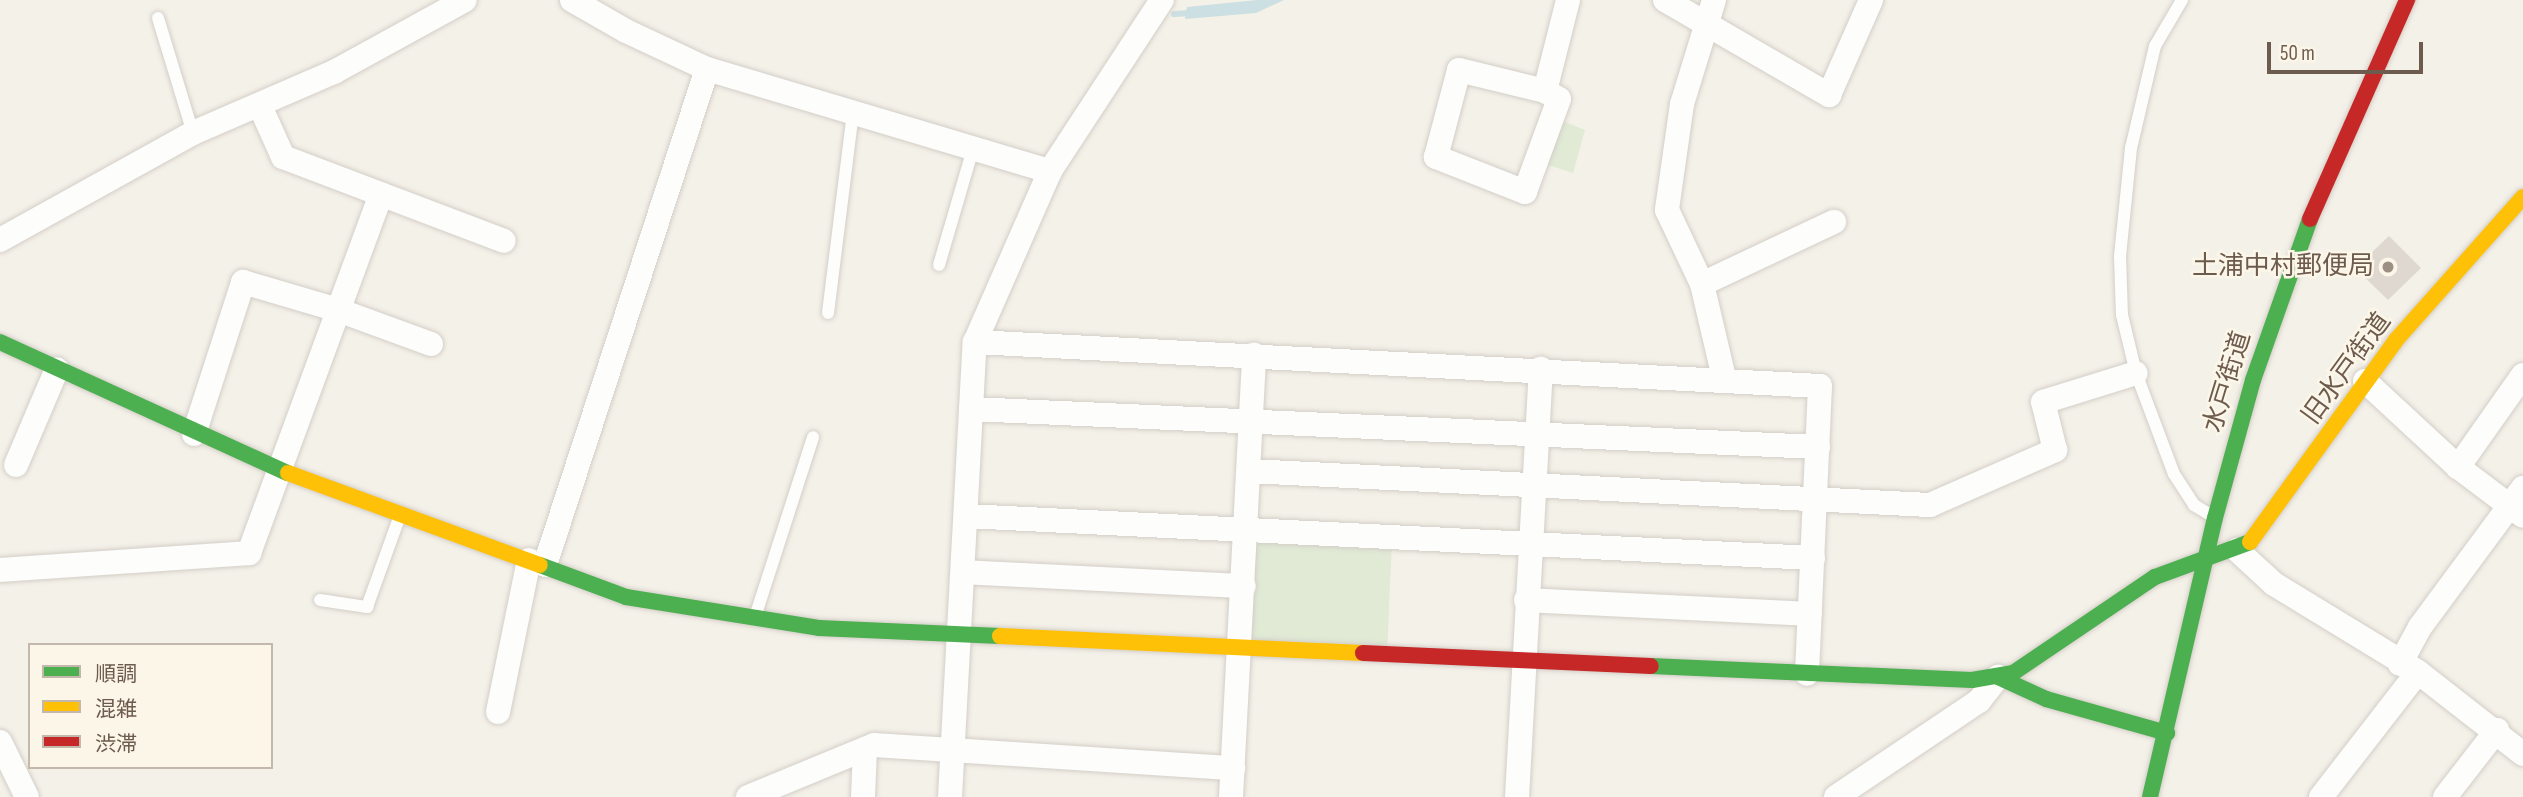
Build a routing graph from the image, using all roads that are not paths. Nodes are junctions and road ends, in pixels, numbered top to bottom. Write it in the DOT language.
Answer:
graph roads {
  1 [pos="465,0"];
  2 [pos="572,0"];
  3 [pos="1162,0"];
  4 [pos="1568,0"];
  5 [pos="1665,0"];
  6 [pos="1714,0"];
  7 [pos="1871,0"];
  8 [pos="2182,0"];
  9 [pos="2407,0"];
  10 [pos="158,18"];
  11 [pos="1703,26"];
  12 [pos="707,69"];
  13 [pos="1545,91"];
  14 [pos="260,106"];
  15 [pos="853,113"];
  16 [pos="193,133"];
  17 [pos="973,149"];
  18 [pos="1050,171"];
  19 [pos="381,194"];
  20 [pos="2523,197"];
  21 [pos="1833,222"];
  22 [pos="0,240"];
  23 [pos="504,241"];
  24 [pos="939,265"];
  25 [pos="1702,284"];
  26 [pos="338,310"];
  27 [pos="828,313"];
  28 [pos="0,342"];
  29 [pos="975,342"];
  30 [pos="431,344"];
  31 [pos="1254,355"];
  32 [pos="57,369"];
  33 [pos="1541,369"];
  34 [pos="2136,373"];
  35 [pos="2523,376"];
  36 [pos="1724,378"];
  37 [pos="2365,381"];
  38 [pos="971,409"];
  39 [pos="1251,421"];
  40 [pos="194,434"];
  41 [pos="1537,434"];
  42 [pos="813,438"];
  43 [pos="1818,447"];
  44 [pos="16,464"];
  45 [pos="2458,467"];
  46 [pos="277,469"];
  47 [pos="1249,471"];
  48 [pos="1534,487"];
  49 [pos="1816,502"];
  50 [pos="2518,503"];
  51 [pos="401,514"];
  52 [pos="966,516"];
  53 [pos="2215,518"];
  54 [pos="1246,531"];
  55 [pos="1530,543"];
  56 [pos="2237,550"];
  57 [pos="2207,556"];
  58 [pos="1813,558"];
  59 [pos="537,562"];
  60 [pos="0,570"];
  61 [pos="962,572"];
  62 [pos="1244,586"];
  63 [pos="320,600"];
  64 [pos="1526,600"];
  65 [pos="1810,614"];
  66 [pos="755,618"];
  67 [pos="959,631"];
  68 [pos="1241,645"];
  69 [pos="1523,660"];
  70 [pos="2409,668"];
  71 [pos="1807,674"];
  72 [pos="1998,677"];
  73 [pos="498,712"];
  74 [pos="2497,730"];
  75 [pos="2167,733"];
  76 [pos="1,747"];
  77 [pos="865,749"];
  78 [pos="952,751"];
  79 [pos="2523,754"];
  80 [pos="1233,768"];
  81 [pos="27,797"];
  82 [pos="748,797"];
  83 [pos="863,797"];
  84 [pos="950,797"];
  85 [pos="1231,797"];
  86 [pos="1517,797"];
  87 [pos="1836,797"];
  88 [pos="2150,797"];
  89 [pos="2320,797"];
  90 [pos="2445,797"];
  1 -- 14 [label="street"];
  2 -- 12 [label="street"];
  3 -- 18 [label="street"];
  4 -- 13 [label="street"];
  5 -- 11 [label="street"];
  6 -- 11 [label="street"];
  7 -- 11 [label="street"];
  8 -- 34 [label="lane"];
  9 -- 53 [label="main road, 水戸街道"];
  10 -- 16 [label="lane"];
  11 -- 25 [label="street"];
  12 -- 15 [label="street"];
  12 -- 59 [label="street"];
  13 -- 13 [label="street"];
  14 -- 16 [label="street"];
  14 -- 19 [label="street"];
  15 -- 17 [label="street"];
  15 -- 27 [label="lane"];
  16 -- 22 [label="street"];
  17 -- 18 [label="street"];
  17 -- 24 [label="lane"];
  18 -- 29 [label="street"];
  19 -- 23 [label="street"];
  19 -- 26 [label="street"];
  20 -- 37 [label="main road, 旧水戸街道"];
  21 -- 25 [label="street"];
  25 -- 36 [label="street"];
  26 -- 30 [label="street"];
  26 -- 40 [label="street"];
  26 -- 46 [label="street"];
  28 -- 32 [label="main road"];
  29 -- 31 [label="street"];
  29 -- 38 [label="street"];
  31 -- 33 [label="street"];
  31 -- 39 [label="street"];
  32 -- 40 [label="main road"];
  32 -- 44 [label="street"];
  33 -- 36 [label="street"];
  33 -- 41 [label="street"];
  34 -- 49 [label="street"];
  34 -- 53 [label="lane"];
  35 -- 45 [label="street"];
  36 -- 43 [label="street"];
  37 -- 45 [label="street"];
  37 -- 56 [label="main road, 旧水戸街道"];
  38 -- 39 [label="street"];
  38 -- 52 [label="street"];
  39 -- 41 [label="street"];
  39 -- 47 [label="street"];
  40 -- 46 [label="main road"];
  41 -- 43 [label="street"];
  41 -- 48 [label="street"];
  42 -- 66 [label="lane"];
  43 -- 49 [label="street"];
  45 -- 50 [label="street"];
  46 -- 51 [label="main road"];
  46 -- 60 [label="street"];
  47 -- 48 [label="street"];
  47 -- 54 [label="street"];
  48 -- 49 [label="street"];
  48 -- 55 [label="street"];
  49 -- 58 [label="street"];
  50 -- 70 [label="street"];
  51 -- 59 [label="main road"];
  51 -- 63 [label="lane"];
  52 -- 54 [label="street"];
  52 -- 61 [label="street"];
  53 -- 57 [label="main road, 水戸街道"];
  54 -- 55 [label="street"];
  54 -- 62 [label="street"];
  55 -- 58 [label="street"];
  55 -- 64 [label="street"];
  56 -- 57 [label="main road, 旧水戸街道"];
  56 -- 70 [label="street"];
  57 -- 72 [label="main road, 旧水戸街道"];
  57 -- 75 [label="main road, 水戸街道"];
  58 -- 65 [label="street"];
  59 -- 66 [label="main road"];
  59 -- 73 [label="street"];
  61 -- 62 [label="street"];
  61 -- 67 [label="street"];
  62 -- 68 [label="street"];
  64 -- 65 [label="street"];
  64 -- 69 [label="street"];
  65 -- 71 [label="street"];
  66 -- 67 [label="main road"];
  67 -- 68 [label="main road"];
  67 -- 78 [label="street"];
  68 -- 69 [label="main road"];
  68 -- 80 [label="street"];
  69 -- 71 [label="main road"];
  69 -- 86 [label="street"];
  70 -- 74 [label="street"];
  70 -- 89 [label="street"];
  71 -- 72 [label="main road"];
  72 -- 75 [label="main road"];
  72 -- 87 [label="street"];
  74 -- 79 [label="street"];
  74 -- 90 [label="street"];
  75 -- 88 [label="main road, 水戸街道"];
  76 -- 81 [label="street"];
  77 -- 78 [label="street"];
  77 -- 82 [label="street"];
  77 -- 83 [label="street"];
  78 -- 80 [label="street"];
  78 -- 84 [label="street"];
  80 -- 85 [label="street"];
}
